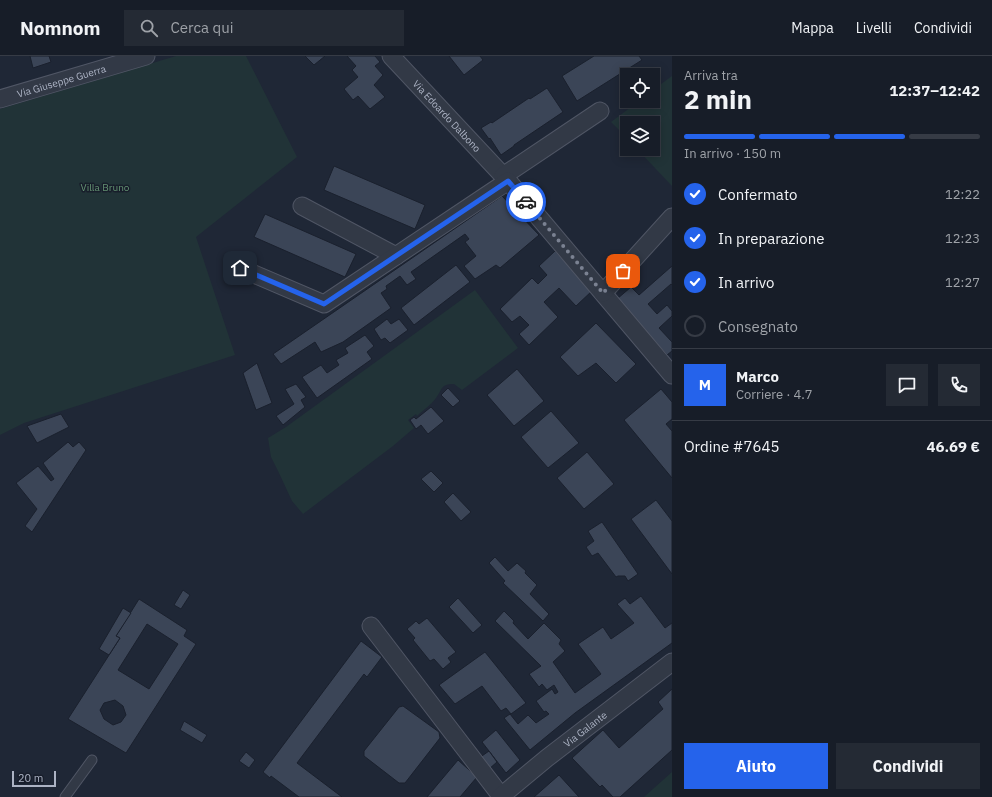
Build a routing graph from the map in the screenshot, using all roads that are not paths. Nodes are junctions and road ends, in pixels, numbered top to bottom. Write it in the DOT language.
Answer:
graph roads {
  1 [pos="146,56"];
  2 [pos="391,56"];
  3 [pos="0,99"];
  4 [pos="600,111"];
  5 [pos="505,179"];
  6 [pos="302,206"];
  7 [pos="672,217"];
  8 [pos="396,256"];
  9 [pos="240,268"];
  10 [pos="603,293"];
  11 [pos="672,374"];
  12 [pos="371,626"];
  13 [pos="672,662"];
  14 [pos="92,760"];
  15 [pos="500,796"];
  16 [pos="65,797"];
  1 -- 3 [label="street, Via Giuseppe Guerra"];
  2 -- 5 [label="street, Via Edoardo Dalbono"];
  4 -- 5 [label="street"];
  5 -- 8 [label="street"];
  5 -- 10 [label="street, Via Edoardo Dalbono"];
  6 -- 8 [label="street"];
  7 -- 10 [label="street"];
  8 -- 9 [label="street"];
  10 -- 11 [label="street, Via Edoardo Dalbono"];
  12 -- 15 [label="street"];
  13 -- 15 [label="street, Via Galante"];
  14 -- 16 [label="lane"];
}
